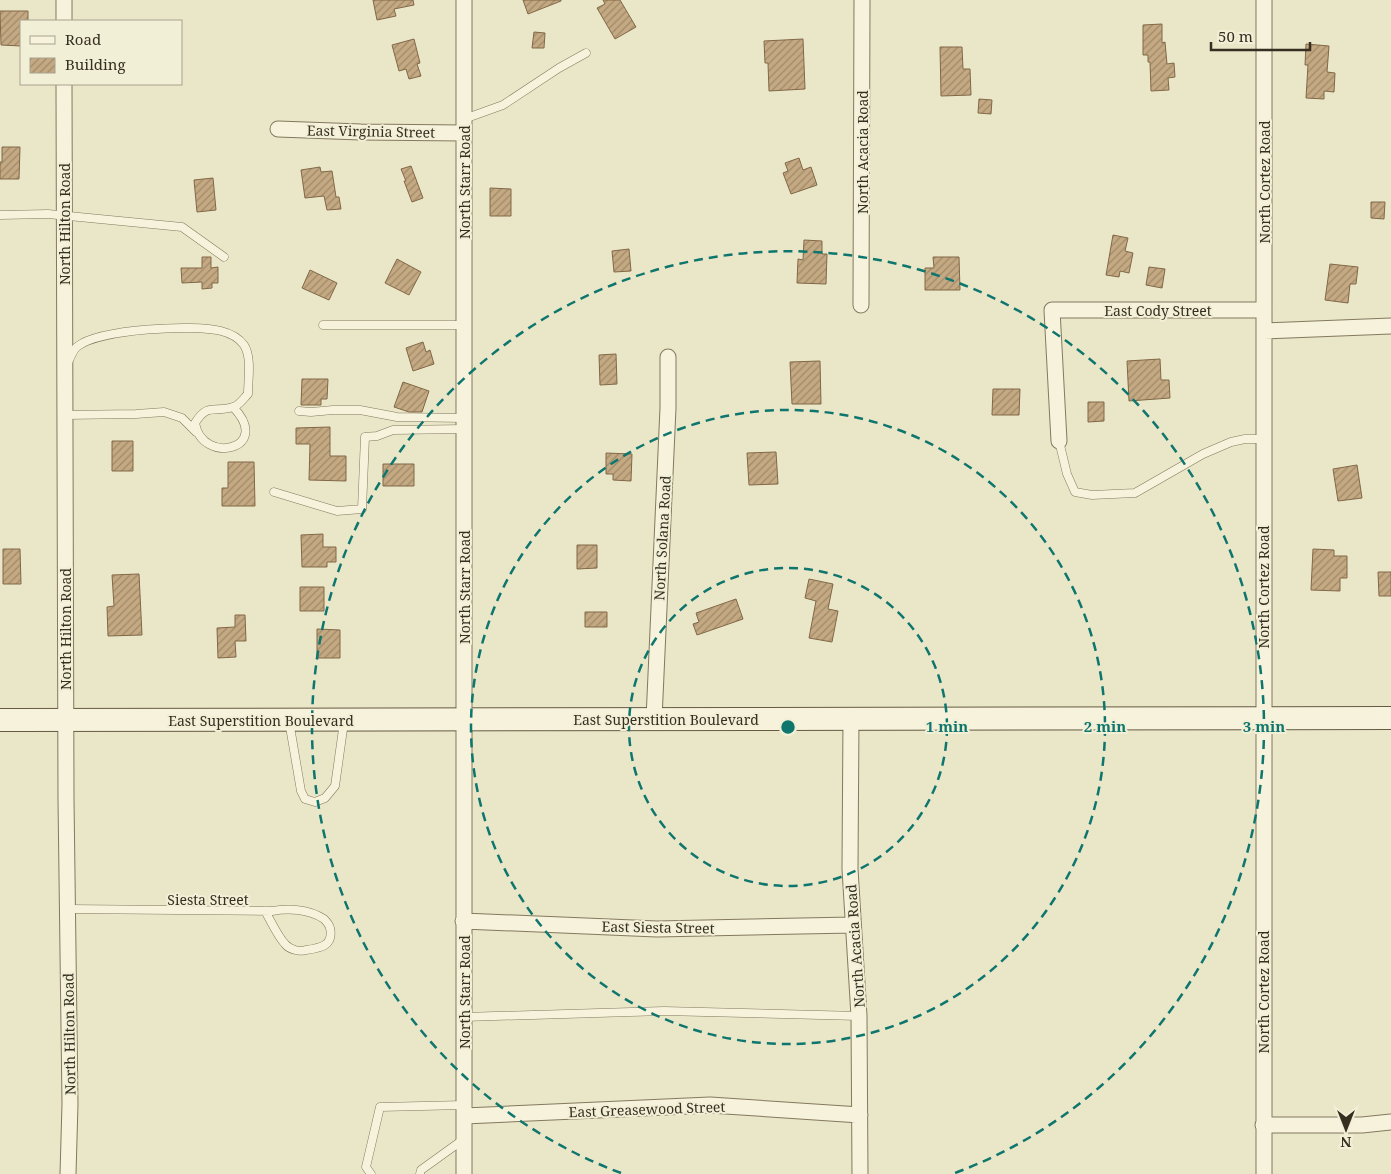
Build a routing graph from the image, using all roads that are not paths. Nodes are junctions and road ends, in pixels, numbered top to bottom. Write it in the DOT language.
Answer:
graph roads {
  1 [pos="64,0"];
  2 [pos="464,0"];
  3 [pos="862,0"];
  4 [pos="1264,0"];
  5 [pos="64,20"];
  6 [pos="586,53"];
  7 [pos="64,85"];
  8 [pos="464,126"];
  9 [pos="278,129"];
  10 [pos="0,215"];
  11 [pos="64,216"];
  12 [pos="224,257"];
  13 [pos="861,305"];
  14 [pos="1264,310"];
  15 [pos="323,325"];
  16 [pos="464,325"];
  17 [pos="1391,326"];
  18 [pos="1264,331"];
  19 [pos="668,357"];
  20 [pos="65,368"];
  21 [pos="233,408"];
  22 [pos="299,411"];
  23 [pos="65,415"];
  24 [pos="464,423"];
  25 [pos="196,432"];
  26 [pos="1263,439"];
  27 [pos="1059,441"];
  28 [pos="274,492"];
  29 [pos="851,718"];
  30 [pos="1263,718"];
  31 [pos="1391,718"];
  32 [pos="345,719"];
  33 [pos="464,719"];
  34 [pos="654,719"];
  35 [pos="0,720"];
  36 [pos="65,720"];
  37 [pos="289,720"];
  38 [pos="68,909"];
  39 [pos="265,911"];
  40 [pos="464,921"];
  41 [pos="853,926"];
  42 [pos="860,1016"];
  43 [pos="464,1017"];
  44 [pos="464,1110"];
  45 [pos="860,1114"];
  46 [pos="1391,1122"];
  47 [pos="1263,1125"];
  48 [pos="464,1138"];
  49 [pos="418,1173"];
  50 [pos="68,1174"];
  51 [pos="370,1174"];
  52 [pos="464,1174"];
  53 [pos="860,1174"];
  54 [pos="1264,1174"];
  1 -- 5 [label="street"];
  2 -- 8 [label="street, North Starr Road"];
  3 -- 13 [label="street, North Acacia Road"];
  4 -- 14 [label="street, North Cortez Road"];
  6 -- 8 [label="lane"];
  7 -- 11 [label="street, North Hilton Road"];
  8 -- 9 [label="street, East Virginia Street"];
  8 -- 16 [label="street, North Starr Road"];
  10 -- 11 [label="lane"];
  11 -- 12 [label="lane"];
  11 -- 20 [label="street, North Hilton Road"];
  14 -- 18 [label="street, North Cortez Road"];
  14 -- 27 [label="street, East Cody Street"];
  15 -- 16 [label="lane"];
  16 -- 24 [label="street, North Starr Road"];
  17 -- 18 [label="street"];
  18 -- 26 [label="street, North Cortez Road"];
  19 -- 34 [label="street, North Solana Road"];
  20 -- 21 [label="lane"];
  20 -- 23 [label="street, North Hilton Road"];
  21 -- 25 [label="lane"];
  21 -- 25 [label="lane"];
  22 -- 24 [label="lane"];
  23 -- 25 [label="lane"];
  23 -- 36 [label="street, North Hilton Road"];
  24 -- 28 [label="lane"];
  24 -- 33 [label="street, North Starr Road"];
  26 -- 27 [label="lane"];
  26 -- 30 [label="street, North Cortez Road"];
  29 -- 30 [label="main road, East Superstition Boulevard"];
  29 -- 34 [label="main road, East Superstition Boulevard"];
  29 -- 41 [label="street, North Acacia Road"];
  30 -- 31 [label="main road, East Superstition Boulevard"];
  30 -- 47 [label="street, North Cortez Road"];
  32 -- 33 [label="main road, East Superstition Boulevard"];
  32 -- 37 [label="main road, East Superstition Boulevard"];
  32 -- 37 [label="lane"];
  33 -- 34 [label="main road, East Superstition Boulevard"];
  33 -- 40 [label="street, North Starr Road"];
  35 -- 36 [label="main road, East Superstition Boulevard"];
  36 -- 37 [label="main road, East Superstition Boulevard"];
  36 -- 38 [label="street, North Hilton Road"];
  38 -- 39 [label="lane, Siesta Street"];
  38 -- 50 [label="street, North Hilton Road"];
  39 -- 39 [label="lane, Siesta Street"];
  40 -- 41 [label="street, East Siesta Street"];
  40 -- 43 [label="street, North Starr Road"];
  41 -- 42 [label="street, North Acacia Road"];
  42 -- 43 [label="lane"];
  42 -- 45 [label="street, North Acacia Road"];
  43 -- 44 [label="street, North Starr Road"];
  44 -- 45 [label="street, East Greasewood Street"];
  44 -- 48 [label="street, North Starr Road"];
  44 -- 51 [label="lane"];
  45 -- 53 [label="street, North Acacia Road"];
  46 -- 47 [label="street"];
  47 -- 54 [label="street, North Cortez Road"];
  48 -- 49 [label="lane"];
  48 -- 52 [label="street, North Starr Road"];
}
